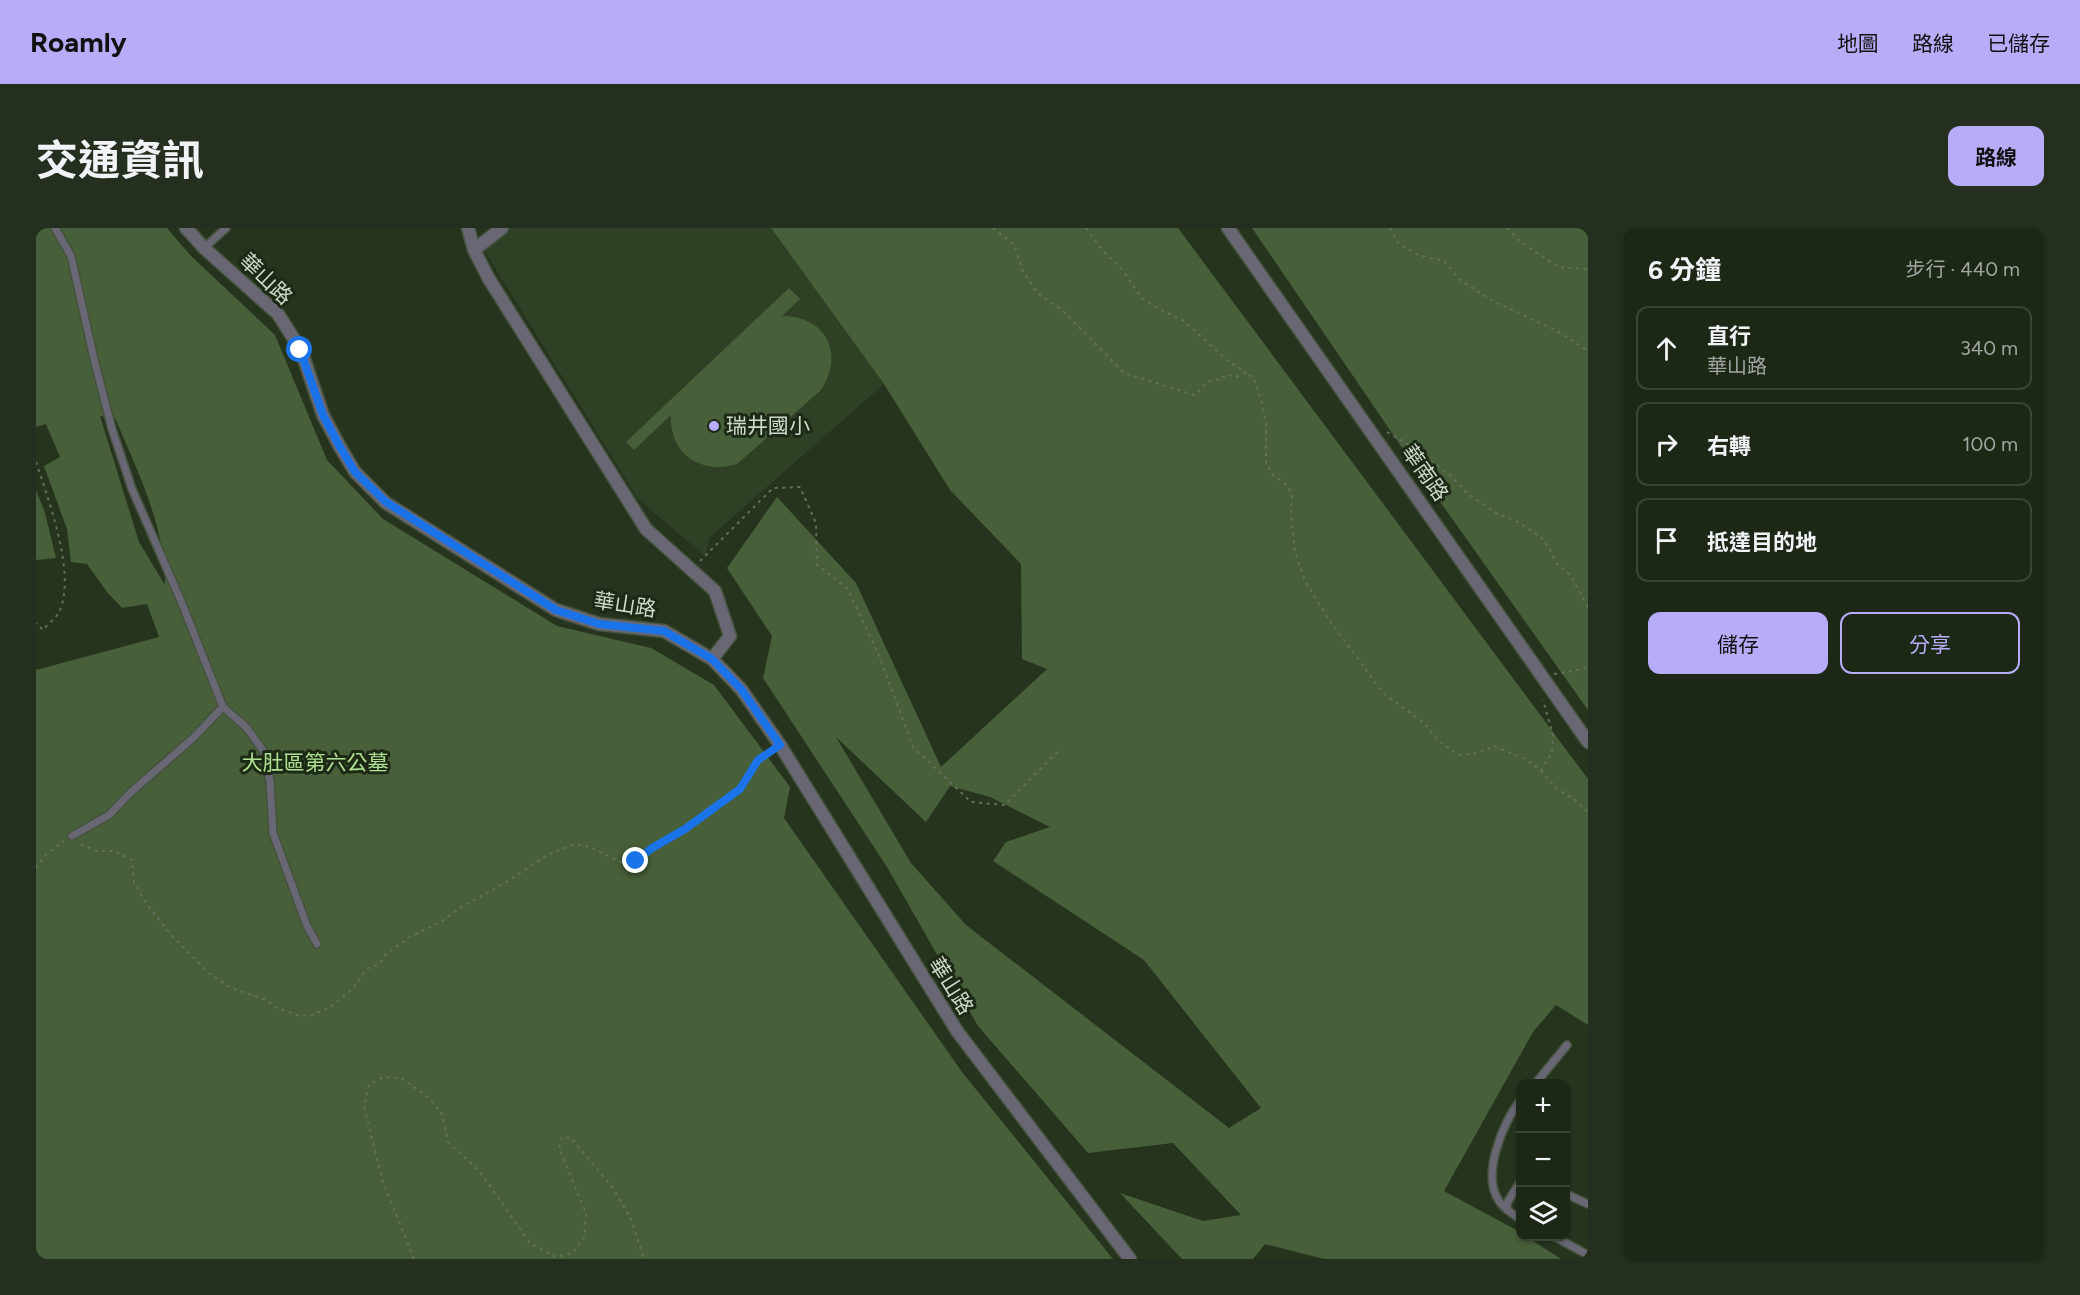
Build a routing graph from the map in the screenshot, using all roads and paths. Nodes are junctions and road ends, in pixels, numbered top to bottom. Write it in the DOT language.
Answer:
graph roads {
  1 [pos="55,228"];
  2 [pos="186,228"];
  3 [pos="226,228"];
  4 [pos="468,228"];
  5 [pos="502,228"];
  6 [pos="993,228"];
  7 [pos="1086,228"];
  8 [pos="1228,228"];
  9 [pos="1390,228"];
  10 [pos="1507,228"];
  11 [pos="204,248"];
  12 [pos="474,250"];
  13 [pos="1588,269"];
  14 [pos="1588,351"];
  15 [pos="1246,372"];
  16 [pos="1362,418"];
  17 [pos="36,462"];
  18 [pos="692,570"];
  19 [pos="1588,607"];
  20 [pos="36,623"];
  21 [pos="712,659"];
  22 [pos="223,707"];
  23 [pos="1588,742"];
  24 [pos="780,745"];
  25 [pos="1061,748"];
  26 [pos="1588,812"];
  27 [pos="72,836"];
  28 [pos="36,868"];
  29 [pos="317,944"];
  30 [pos="1566,1046"];
  31 [pos="1538,1079"];
  32 [pos="1516,1107"];
  33 [pos="1518,1187"];
  34 [pos="1570,1196"];
  35 [pos="1588,1204"];
  36 [pos="1507,1210"];
  37 [pos="1516,1216"];
  38 [pos="1561,1241"];
  39 [pos="1588,1255"];
  40 [pos="414,1259"];
  41 [pos="644,1259"];
  42 [pos="1130,1259"];
  1 -- 22 [label="lane"];
  2 -- 11 [label="street, 華山路"];
  3 -- 11 [label="lane"];
  4 -- 12 [label="street"];
  5 -- 12 [label="street"];
  6 -- 15 [label="path"];
  7 -- 15 [label="path"];
  8 -- 16 [label="street, 華南路"];
  9 -- 14 [label="path"];
  10 -- 13 [label="path"];
  11 -- 21 [label="street, 華山路"];
  12 -- 18 [label="street"];
  15 -- 26 [label="path"];
  16 -- 19 [label="path"];
  16 -- 23 [label="street, 華南路"];
  17 -- 20 [label="path"];
  18 -- 21 [label="street"];
  18 -- 25 [label="path"];
  21 -- 24 [label="street, 華山路"];
  22 -- 27 [label="lane"];
  22 -- 29 [label="lane"];
  24 -- 27 [label="path"];
  24 -- 42 [label="street, 華山路"];
  27 -- 28 [label="path"];
  30 -- 31 [label="lane"];
  32 -- 36 [label="lane"];
  33 -- 36 [label="lane"];
  34 -- 35 [label="lane"];
  36 -- 37 [label="lane"];
  38 -- 39 [label="lane"];
  40 -- 41 [label="path"];
}
